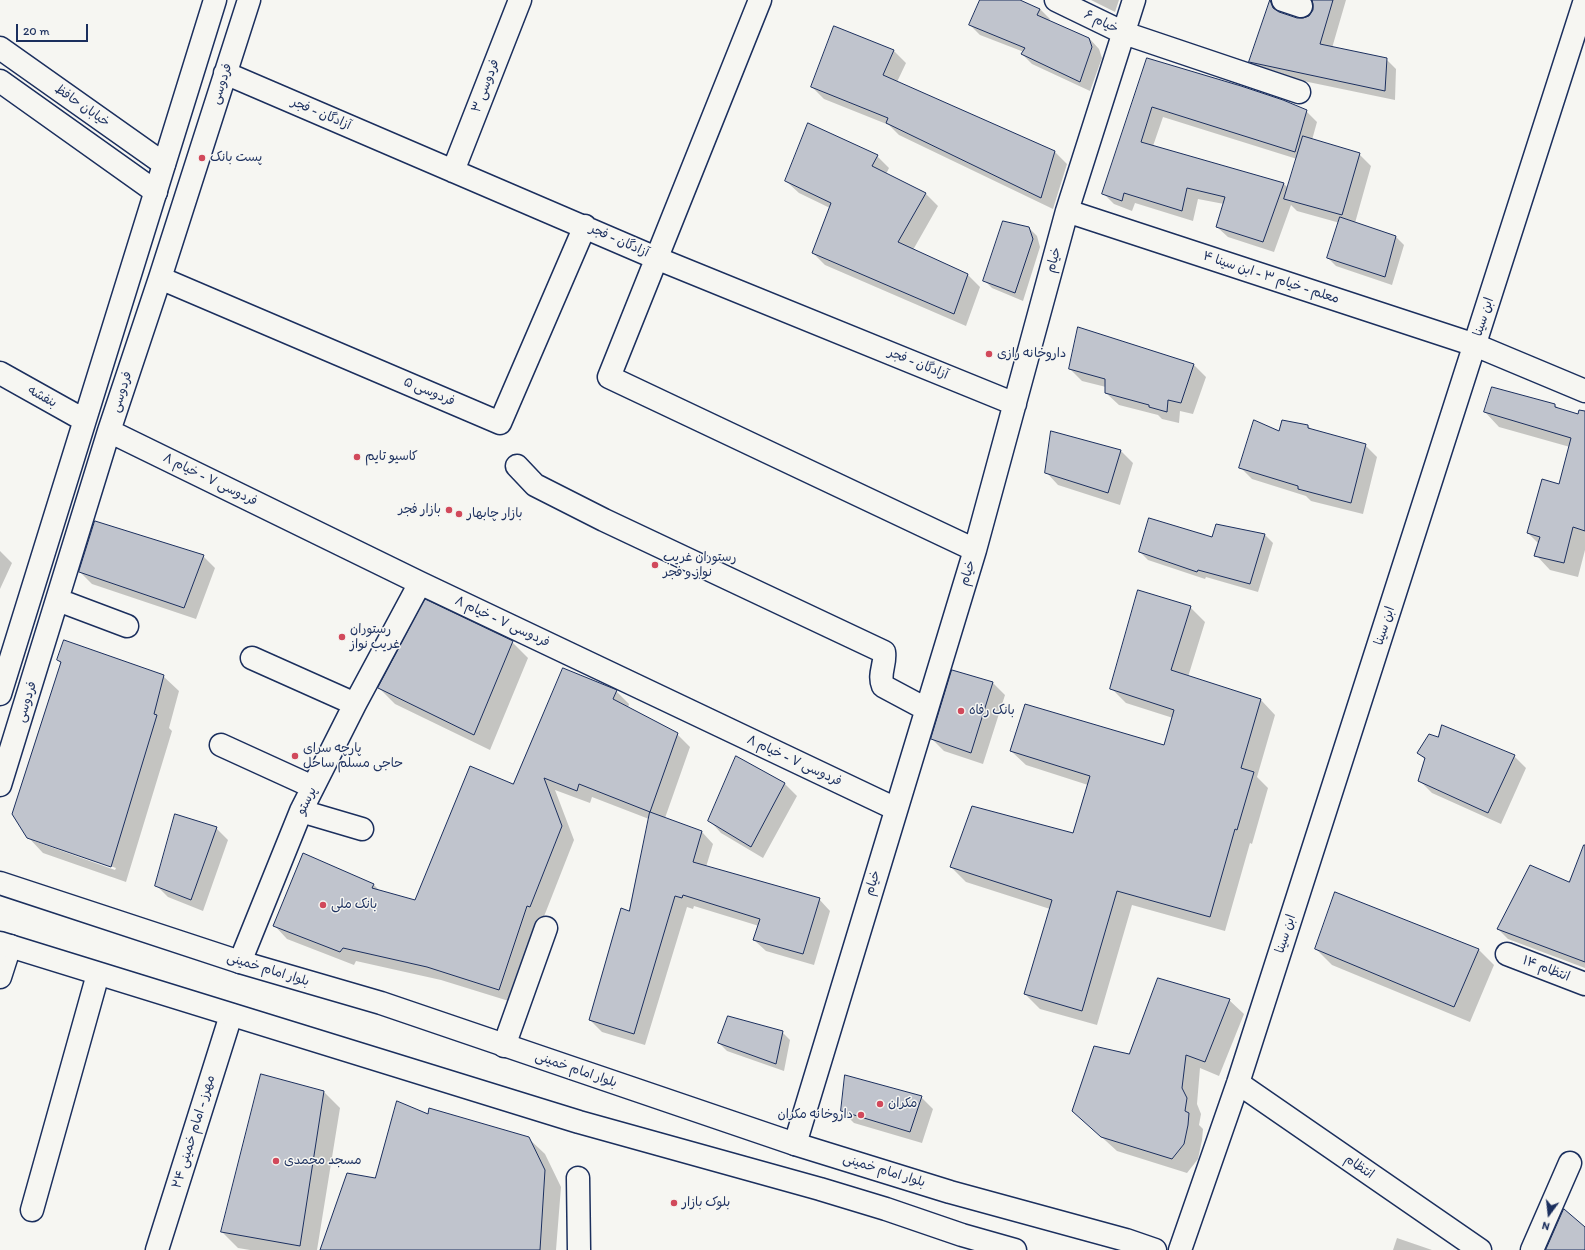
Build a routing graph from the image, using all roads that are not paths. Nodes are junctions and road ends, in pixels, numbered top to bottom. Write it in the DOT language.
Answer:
graph roads {
  1 [pos="216,0"];
  2 [pos="249,0"];
  3 [pos="520,0"];
  4 [pos="760,0"];
  5 [pos="1056,0"];
  6 [pos="1134,0"];
  7 [pos="1585,0"];
  8 [pos="1124,33"];
  9 [pos="0,48"];
  10 [pos="225,73"];
  11 [pos="0,81"];
  12 [pos="1299,92"];
  13 [pos="164,164"];
  14 [pos="453,171"];
  15 [pos="156,192"];
  16 [pos="1067,211"];
  17 [pos="585,226"];
  18 [pos="656,258"];
  19 [pos="160,278"];
  20 [pos="1475,345"];
  21 [pos="0,373"];
  22 [pos="1585,391"];
  23 [pos="1015,404"];
  24 [pos="84,420"];
  25 [pos="109,431"];
  26 [pos="517,466"];
  27 [pos="975,550"];
  28 [pos="420,583"];
  29 [pos="58,600"];
  30 [pos="127,626"];
  31 [pos="252,658"];
  32 [pos="0,694"];
  33 [pos="355,704"];
  34 [pos="926,709"];
  35 [pos="221,745"];
  36 [pos="0,785"];
  37 [pos="314,787"];
  38 [pos="896,809"];
  39 [pos="301,811"];
  40 [pos="362,829"];
  41 [pos="0,883"];
  42 [pos="546,928"];
  43 [pos="5,945"];
  44 [pos="1507,954"];
  45 [pos="240,962"];
  46 [pos="98,974"];
  47 [pos="0,978"];
  48 [pos="1585,984"];
  49 [pos="231,1015"];
  50 [pos="504,1046"];
  51 [pos="1238,1083"];
  52 [pos="795,1144"];
  53 [pos="1570,1163"];
  54 [pos="578,1178"];
  55 [pos="32,1210"];
  56 [pos="157,1250"];
  57 [pos="579,1250"];
  58 [pos="1015,1250"];
  59 [pos="1155,1250"];
  60 [pos="1180,1250"];
  61 [pos="1480,1250"];
  62 [pos="1532,1250"];
  1 -- 13 [label="street, فردوسی"];
  2 -- 10 [label="street, فردوسی"];
  3 -- 14 [label="street, فردوسی ۳"];
  4 -- 18 [label="street"];
  5 -- 8 [label="street, خیام ۶"];
  6 -- 8 [label="street, خیام"];
  7 -- 20 [label="street, ابن سینا"];
  8 -- 12 [label="street, خیام ۶"];
  8 -- 16 [label="street, خیام"];
  9 -- 13 [label="street, خیابان حافظ"];
  10 -- 14 [label="street, آزادگان - فجر"];
  10 -- 19 [label="street, فردوسی"];
  11 -- 15 [label="street, خیابان حافظ"];
  13 -- 15 [label="street, فردوسی"];
  14 -- 17 [label="street, آزادگان - فجر"];
  15 -- 24 [label="street, فردوسی"];
  16 -- 20 [label="street, معلم - خیام ۳ - ابن سینا ۴"];
  16 -- 23 [label="street, خیام"];
  17 -- 18 [label="street, آزادگان - فجر"];
  17 -- 19 [label="street, فردوسی ۵"];
  18 -- 23 [label="street, آزادگان - فجر"];
  18 -- 27 [label="street"];
  19 -- 25 [label="street, فردوسی"];
  20 -- 22 [label="street, معلم - خیام ۳ - ابن سینا ۴"];
  20 -- 51 [label="street, ابن سینا"];
  21 -- 24 [label="street, بنفشه"];
  23 -- 27 [label="street, خیام"];
  24 -- 32 [label="street, فردوسی"];
  25 -- 28 [label="street, فردوسی ۷ - خیام ۸"];
  25 -- 29 [label="street, فردوسی"];
  26 -- 34 [label="street"];
  27 -- 34 [label="street, خیام"];
  28 -- 33 [label="street, پرستو"];
  28 -- 38 [label="street, فردوسی ۷ - خیام ۸"];
  29 -- 30 [label="street"];
  29 -- 36 [label="street, فردوسی"];
  31 -- 33 [label="street"];
  33 -- 37 [label="street, پرستو"];
  34 -- 38 [label="street, خیام"];
  35 -- 37 [label="street"];
  37 -- 39 [label="street, پرستو"];
  38 -- 52 [label="street, خیام"];
  39 -- 40 [label="street"];
  39 -- 45 [label="street, پرستو"];
  41 -- 45 [label="street, بلوار امام خمینی"];
  42 -- 50 [label="street"];
  43 -- 46 [label="street"];
  43 -- 47 [label="street"];
  44 -- 48 [label="street, انتظام ۱۴"];
  45 -- 50 [label="street, بلوار امام خمینی"];
  46 -- 49 [label="street"];
  46 -- 55 [label="street"];
  49 -- 56 [label="street, مهرز - امام خمینی ۲۴"];
  49 -- 58 [label="street"];
  50 -- 52 [label="street, بلوار امام خمینی"];
  51 -- 60 [label="street, ابن سینا"];
  51 -- 61 [label="street, انتظام"];
  52 -- 59 [label="street, بلوار امام خمینی"];
  53 -- 62 [label="street"];
  54 -- 57 [label="street"];
}
